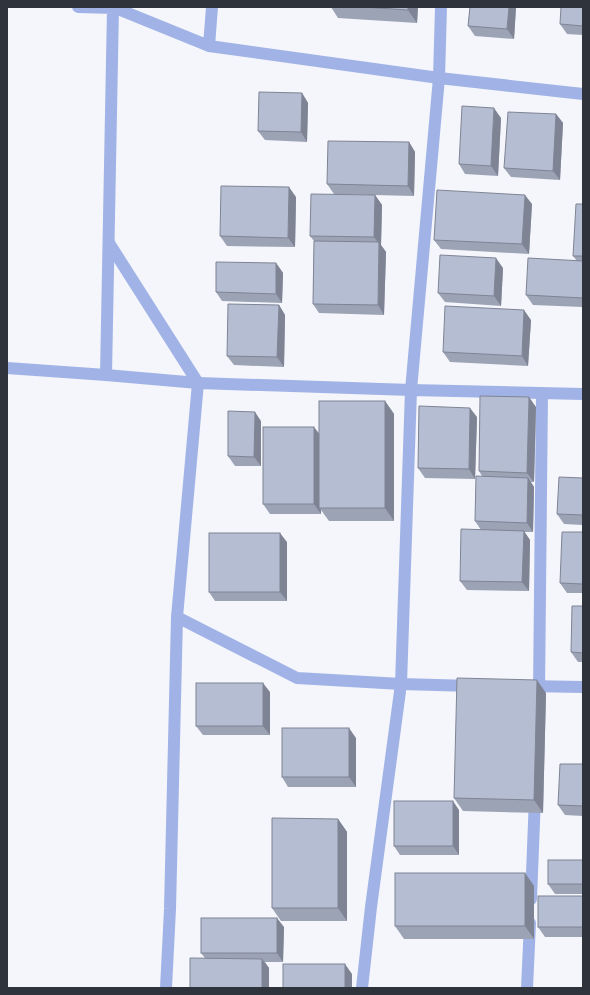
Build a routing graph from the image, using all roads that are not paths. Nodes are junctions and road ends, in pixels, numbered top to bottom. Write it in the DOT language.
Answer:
graph roads {
  1 [pos="78,7"];
  2 [pos="212,7"];
  3 [pos="441,7"];
  4 [pos="113,8"];
  5 [pos="209,46"];
  6 [pos="439,78"];
  7 [pos="583,94"];
  8 [pos="109,243"];
  9 [pos="7,368"];
  10 [pos="106,375"];
  11 [pos="198,383"];
  12 [pos="411,390"];
  13 [pos="542,393"];
  14 [pos="583,394"];
  15 [pos="177,617"];
  16 [pos="401,684"];
  17 [pos="486,686"];
  18 [pos="516,686"];
  19 [pos="540,687"];
  20 [pos="583,687"];
  21 [pos="539,702"];
  22 [pos="536,782"];
  23 [pos="166,988"];
  24 [pos="362,988"];
  25 [pos="528,988"];
  1 -- 4 [label="street"];
  2 -- 5 [label="street"];
  3 -- 6 [label="street"];
  4 -- 5 [label="street"];
  4 -- 8 [label="street"];
  5 -- 6 [label="street"];
  6 -- 7 [label="street"];
  6 -- 12 [label="street"];
  8 -- 10 [label="street"];
  8 -- 11 [label="street"];
  9 -- 10 [label="street"];
  10 -- 11 [label="street"];
  11 -- 12 [label="street"];
  11 -- 15 [label="street"];
  12 -- 13 [label="street"];
  12 -- 16 [label="street"];
  13 -- 14 [label="street"];
  13 -- 19 [label="street"];
  15 -- 16 [label="street"];
  15 -- 23 [label="street"];
  16 -- 17 [label="street"];
  16 -- 24 [label="street"];
  18 -- 19 [label="street"];
  19 -- 20 [label="street"];
  19 -- 21 [label="street"];
  22 -- 25 [label="street"];
}
